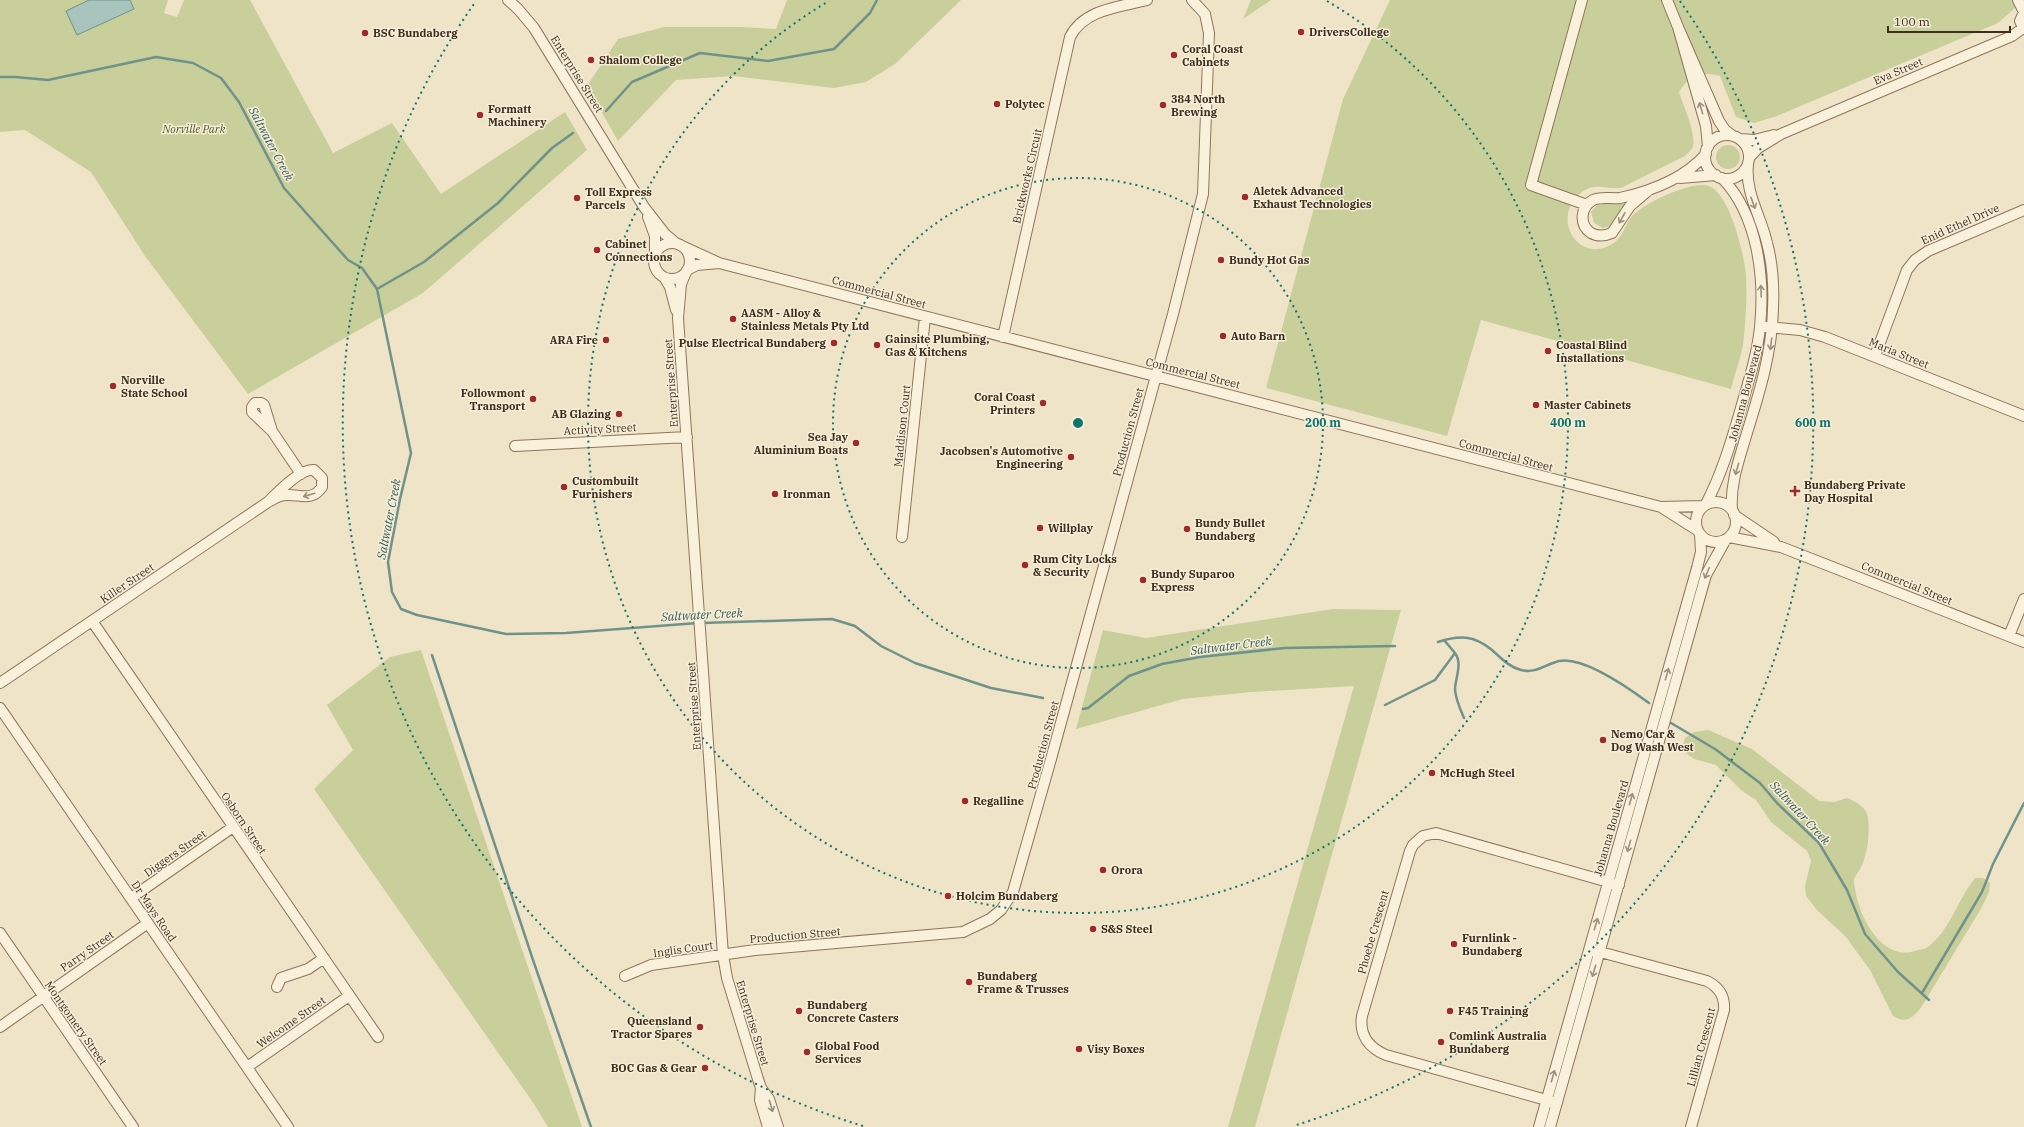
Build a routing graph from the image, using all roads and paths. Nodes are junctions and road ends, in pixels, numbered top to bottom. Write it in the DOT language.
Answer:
graph roads {
  1 [pos="508,0"];
  2 [pos="1147,0"];
  3 [pos="1192,0"];
  4 [pos="1582,0"];
  5 [pos="1668,0"];
  6 [pos="2018,0"];
  7 [pos="2024,12"];
  8 [pos="1678,26"];
  9 [pos="2023,28"];
  10 [pos="1781,134"];
  11 [pos="1737,137"];
  12 [pos="1707,150"];
  13 [pos="1748,162"];
  14 [pos="1719,176"];
  15 [pos="1675,179"];
  16 [pos="1649,190"];
  17 [pos="1587,204"];
  18 [pos="644,207"];
  19 [pos="2024,210"];
  20 [pos="680,245"];
  21 [pos="655,256"];
  22 [pos="718,263"];
  23 [pos="686,271"];
  24 [pos="664,277"];
  25 [pos="926,317"];
  26 [pos="678,318"];
  27 [pos="1760,327"];
  28 [pos="1773,328"];
  29 [pos="1003,337"];
  30 [pos="1875,356"];
  31 [pos="1156,376"];
  32 [pos="2024,416"];
  33 [pos="272,431"];
  34 [pos="687,437"];
  35 [pos="515,446"];
  36 [pos="301,474"];
  37 [pos="268,502"];
  38 [pos="1705,505"];
  39 [pos="1661,507"];
  40 [pos="1733,512"];
  41 [pos="1698,532"];
  42 [pos="902,537"];
  43 [pos="1728,538"];
  44 [pos="1781,547"];
  45 [pos="2024,599"];
  46 [pos="92,621"];
  47 [pos="2009,636"];
  48 [pos="2024,642"];
  49 [pos="0,683"];
  50 [pos="0,708"];
  51 [pos="232,827"];
  52 [pos="1608,881"];
  53 [pos="1619,884"];
  54 [pos="131,898"];
  55 [pos="148,923"];
  56 [pos="0,933"];
  57 [pos="1589,948"];
  58 [pos="1600,951"];
  59 [pos="723,955"];
  60 [pos="324,958"];
  61 [pos="625,976"];
  62 [pos="277,987"];
  63 [pos="43,996"];
  64 [pos="349,996"];
  65 [pos="0,1027"];
  66 [pos="378,1037"];
  67 [pos="246,1067"];
  68 [pos="761,1088"];
  69 [pos="1546,1100"];
  70 [pos="1557,1103"];
  71 [pos="133,1127"];
  72 [pos="288,1127"];
  73 [pos="768,1127"];
  74 [pos="778,1127"];
  75 [pos="1539,1127"];
  76 [pos="1550,1127"];
  77 [pos="1691,1127"];
  1 -- 18 [label="street, Enterprise Street"];
  2 -- 29 [label="street, Brickworks Circuit"];
  3 -- 31 [label="street"];
  4 -- 17 [label="street"];
  5 -- 8 [label="street"];
  6 -- 7 [label="street"];
  7 -- 9 [label="street"];
  8 -- 11 [label="street"];
  12 -- 8 [label="street, one-way"];
  9 -- 10 [label="street, Eva Street"];
  10 -- 11 [label="street, Eva Street"];
  10 -- 13 [label="street, Eva Street"];
  11 -- 12 [label="street"];
  11 -- 13 [label="street"];
  12 -- 14 [label="street"];
  12 -- 15 [label="street"];
  13 -- 14 [label="street"];
  13 -- 28 [label="street, Johanna Boulevard, one-way"];
  14 -- 15 [label="street"];
  27 -- 14 [label="street, Johanna Boulevard, one-way"];
  15 -- 16 [label="street"];
  16 -- 17 [label="street"];
  16 -- 17 [label="street, one-way"];
  18 -- 20 [label="street, Enterprise Street"];
  18 -- 21 [label="street, Enterprise Street"];
  19 -- 30 [label="street, Enid Ethel Drive"];
  20 -- 21 [label="street"];
  20 -- 22 [label="street, Commercial Street"];
  20 -- 23 [label="street"];
  21 -- 24 [label="street"];
  22 -- 23 [label="street, Commercial Street"];
  22 -- 25 [label="street, Commercial Street"];
  23 -- 24 [label="street"];
  23 -- 26 [label="street, Enterprise Street"];
  24 -- 26 [label="street, Enterprise Street"];
  25 -- 29 [label="street, Commercial Street"];
  25 -- 42 [label="street, Maddison Court"];
  26 -- 34 [label="street, Enterprise Street"];
  27 -- 28 [label="street, Maria Street"];
  27 -- 38 [label="street, Johanna Boulevard"];
  28 -- 30 [label="street, Maria Street"];
  28 -- 40 [label="street, Johanna Boulevard, one-way"];
  29 -- 31 [label="street, Commercial Street"];
  30 -- 32 [label="street, Maria Street"];
  31 -- 39 [label="street, Commercial Street"];
  31 -- 59 [label="street, Production Street"];
  33 -- 36 [label="street"];
  34 -- 35 [label="street, Activity Street"];
  34 -- 59 [label="street, Enterprise Street"];
  36 -- 37 [label="street"];
  36 -- 37 [label="street, one-way"];
  37 -- 46 [label="street, Killer Street"];
  38 -- 39 [label="street, Commercial Street"];
  38 -- 40 [label="street"];
  38 -- 41 [label="street"];
  39 -- 41 [label="street, Commercial Street"];
  40 -- 43 [label="street"];
  40 -- 44 [label="street, Commercial Street"];
  41 -- 43 [label="street"];
  52 -- 41 [label="street, Johanna Boulevard, one-way"];
  43 -- 44 [label="street, Commercial Street"];
  43 -- 53 [label="street, Johanna Boulevard, one-way"];
  44 -- 47 [label="street, Commercial Street"];
  45 -- 47 [label="street"];
  46 -- 49 [label="street, Killer Street"];
  46 -- 51 [label="street, Osborn Street"];
  47 -- 48 [label="street, Commercial Street"];
  50 -- 54 [label="street, Dr Mays Road"];
  51 -- 54 [label="street, Diggers Street"];
  51 -- 60 [label="street, Osborn Street"];
  52 -- 53 [label="street, Phoebe Crescent"];
  57 -- 52 [label="street, Johanna Boulevard, one-way"];
  52 -- 69 [label="street, Phoebe Crescent"];
  53 -- 58 [label="street, Johanna Boulevard"];
  54 -- 55 [label="street, Dr Mays Road"];
  55 -- 63 [label="street, Parry Street"];
  55 -- 67 [label="street, Dr Mays Road"];
  56 -- 63 [label="street, Montgomery Street"];
  57 -- 58 [label="street, Lillian Crescent"];
  69 -- 57 [label="street, Johanna Boulevard, one-way"];
  58 -- 70 [label="street, Johanna Boulevard, one-way"];
  58 -- 77 [label="street, Lillian Crescent"];
  59 -- 61 [label="street, Inglis Court"];
  59 -- 68 [label="street, Enterprise Street"];
  60 -- 62 [label="street"];
  60 -- 64 [label="street, Osborn Street"];
  63 -- 65 [label="street, Parry Street"];
  63 -- 71 [label="street, Montgomery Street"];
  64 -- 66 [label="street, Osborn Street"];
  64 -- 67 [label="street, Welcome Street"];
  67 -- 72 [label="street, Dr Mays Road"];
  68 -- 73 [label="street, Enterprise Street"];
  68 -- 74 [label="street, Enterprise Street, one-way"];
  69 -- 70 [label="street, Phoebe Crescent"];
  69 -- 75 [label="street, Johanna Boulevard"];
  70 -- 76 [label="street, Johanna Boulevard"];
}
